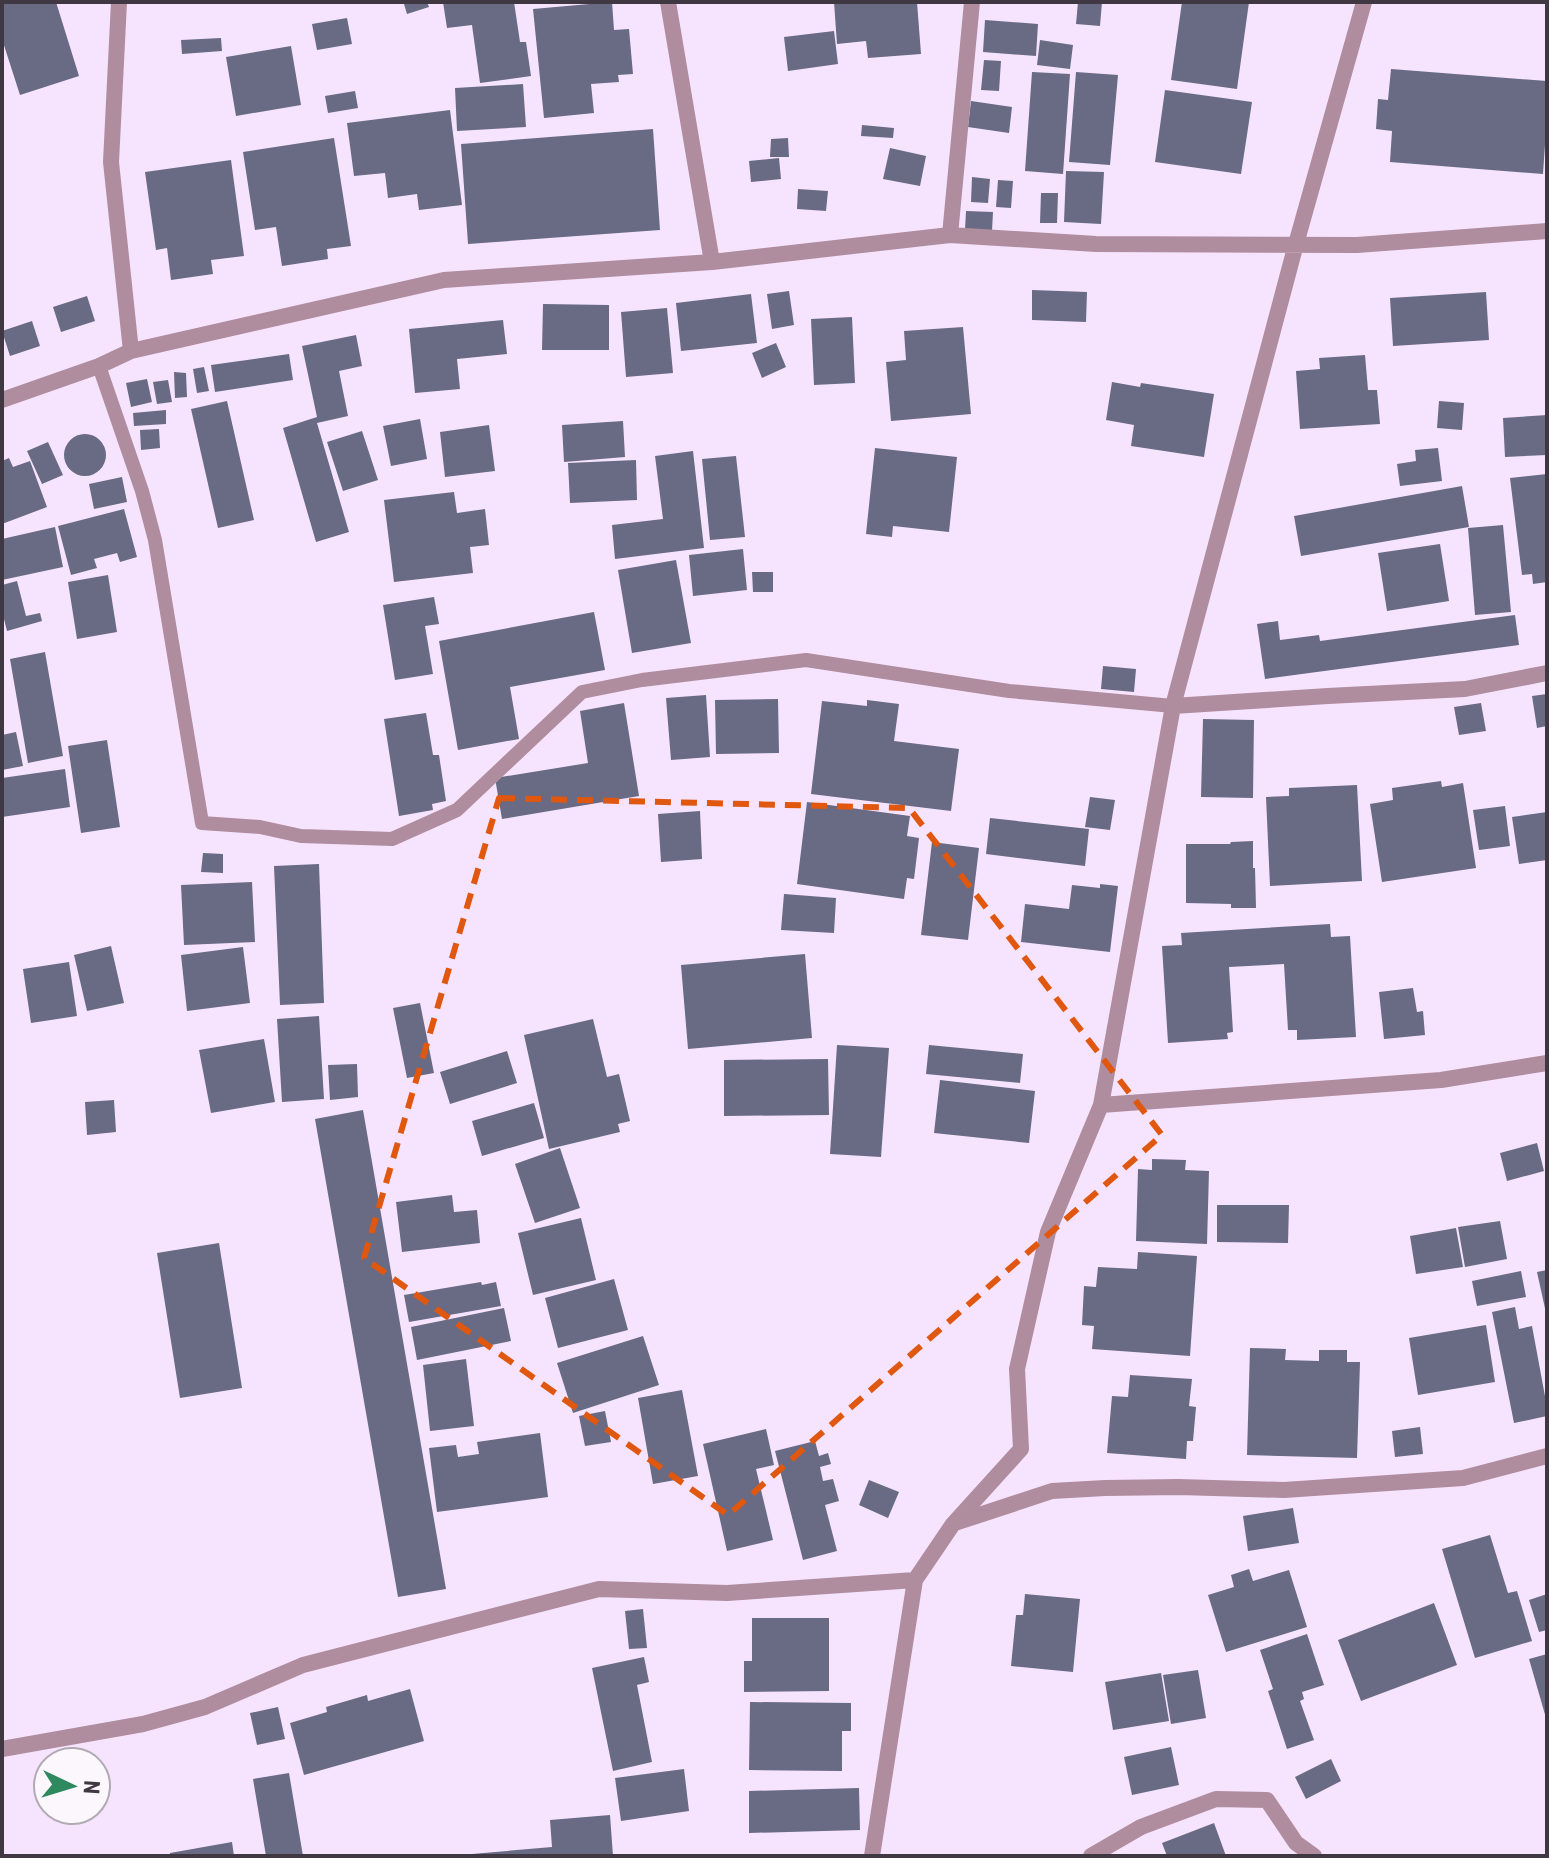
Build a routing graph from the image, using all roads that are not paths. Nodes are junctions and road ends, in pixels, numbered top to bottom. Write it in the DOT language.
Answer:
graph roads {
  1 [pos="119,2"];
  2 [pos="668,2"];
  3 [pos="972,2"];
  4 [pos="1364,2"];
  5 [pos="1547,231"];
  6 [pos="950,235"];
  7 [pos="1296,244"];
  8 [pos="712,262"];
  9 [pos="131,351"];
  10 [pos="99,366"];
  11 [pos="2,400"];
  12 [pos="1547,673"];
  13 [pos="1173,706"];
  14 [pos="1547,1063"];
  15 [pos="1101,1105"];
  16 [pos="1547,1456"];
  17 [pos="953,1524"];
  18 [pos="915,1580"];
  19 [pos="2,1749"];
  20 [pos="872,1856"];
  21 [pos="1091,1856"];
  22 [pos="1314,1856"];
  1 -- 9 [label="street"];
  2 -- 8 [label="street"];
  3 -- 6 [label="street"];
  4 -- 7 [label="street"];
  5 -- 7 [label="street"];
  6 -- 7 [label="street"];
  6 -- 8 [label="street"];
  7 -- 13 [label="street"];
  8 -- 9 [label="street"];
  9 -- 10 [label="street"];
  10 -- 11 [label="street"];
  10 -- 13 [label="lane"];
  12 -- 13 [label="street"];
  13 -- 15 [label="street"];
  14 -- 15 [label="street"];
  15 -- 17 [label="street"];
  16 -- 17 [label="street"];
  17 -- 18 [label="street"];
  18 -- 19 [label="street"];
  18 -- 20 [label="street"];
  21 -- 22 [label="street"];
}
